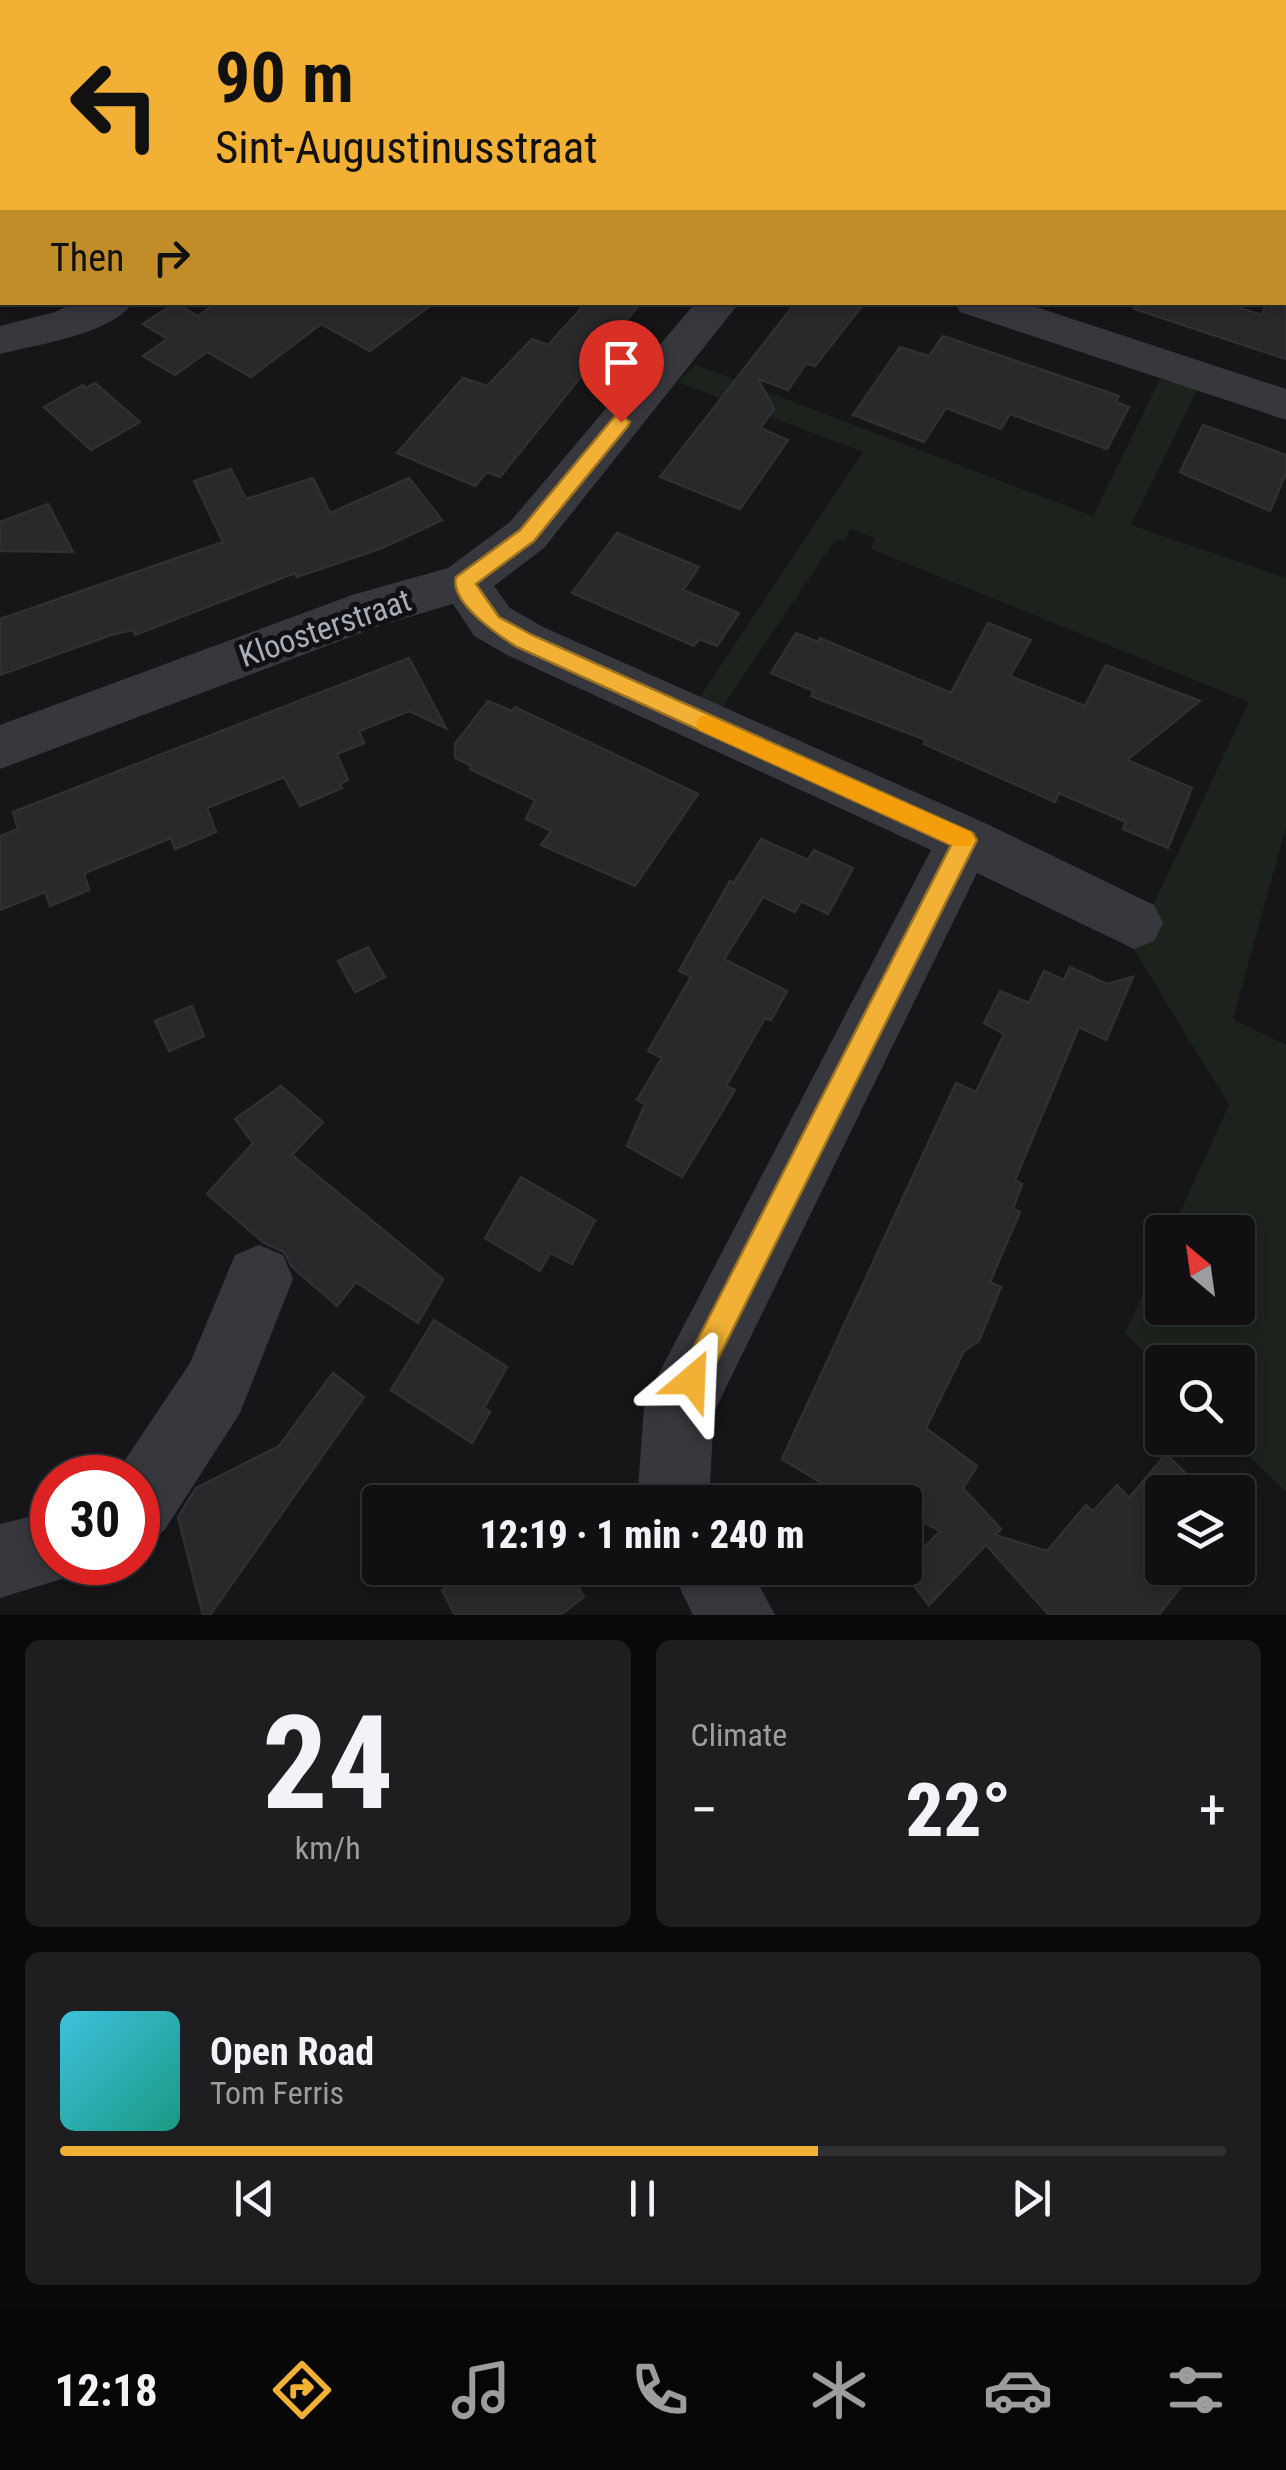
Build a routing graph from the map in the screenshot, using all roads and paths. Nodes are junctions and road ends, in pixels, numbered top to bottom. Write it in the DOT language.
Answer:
graph roads {
  1 [pos="106,305"];
  2 [pos="717,305"];
  3 [pos="984,305"];
  4 [pos="0,340"];
  5 [pos="1286,405"];
  6 [pos="464,582"];
  7 [pos="0,747"];
  8 [pos="965,840"];
  9 [pos="1134,923"];
  10 [pos="259,1279"];
  11 [pos="160,1472"];
  12 [pos="674,1485"];
  13 [pos="30,1554"];
  14 [pos="0,1561"];
  15 [pos="718,1585"];
  16 [pos="737,1615"];
  1 -- 4 [label="street"];
  2 -- 6 [label="street, Kloosterstraat"];
  3 -- 5 [label="street"];
  6 -- 7 [label="street, Kloosterstraat"];
  6 -- 8 [label="street"];
  8 -- 9 [label="street"];
  8 -- 12 [label="street"];
  10 -- 11 [label="street"];
  13 -- 14 [label="street"];
  15 -- 16 [label="street"];
}
